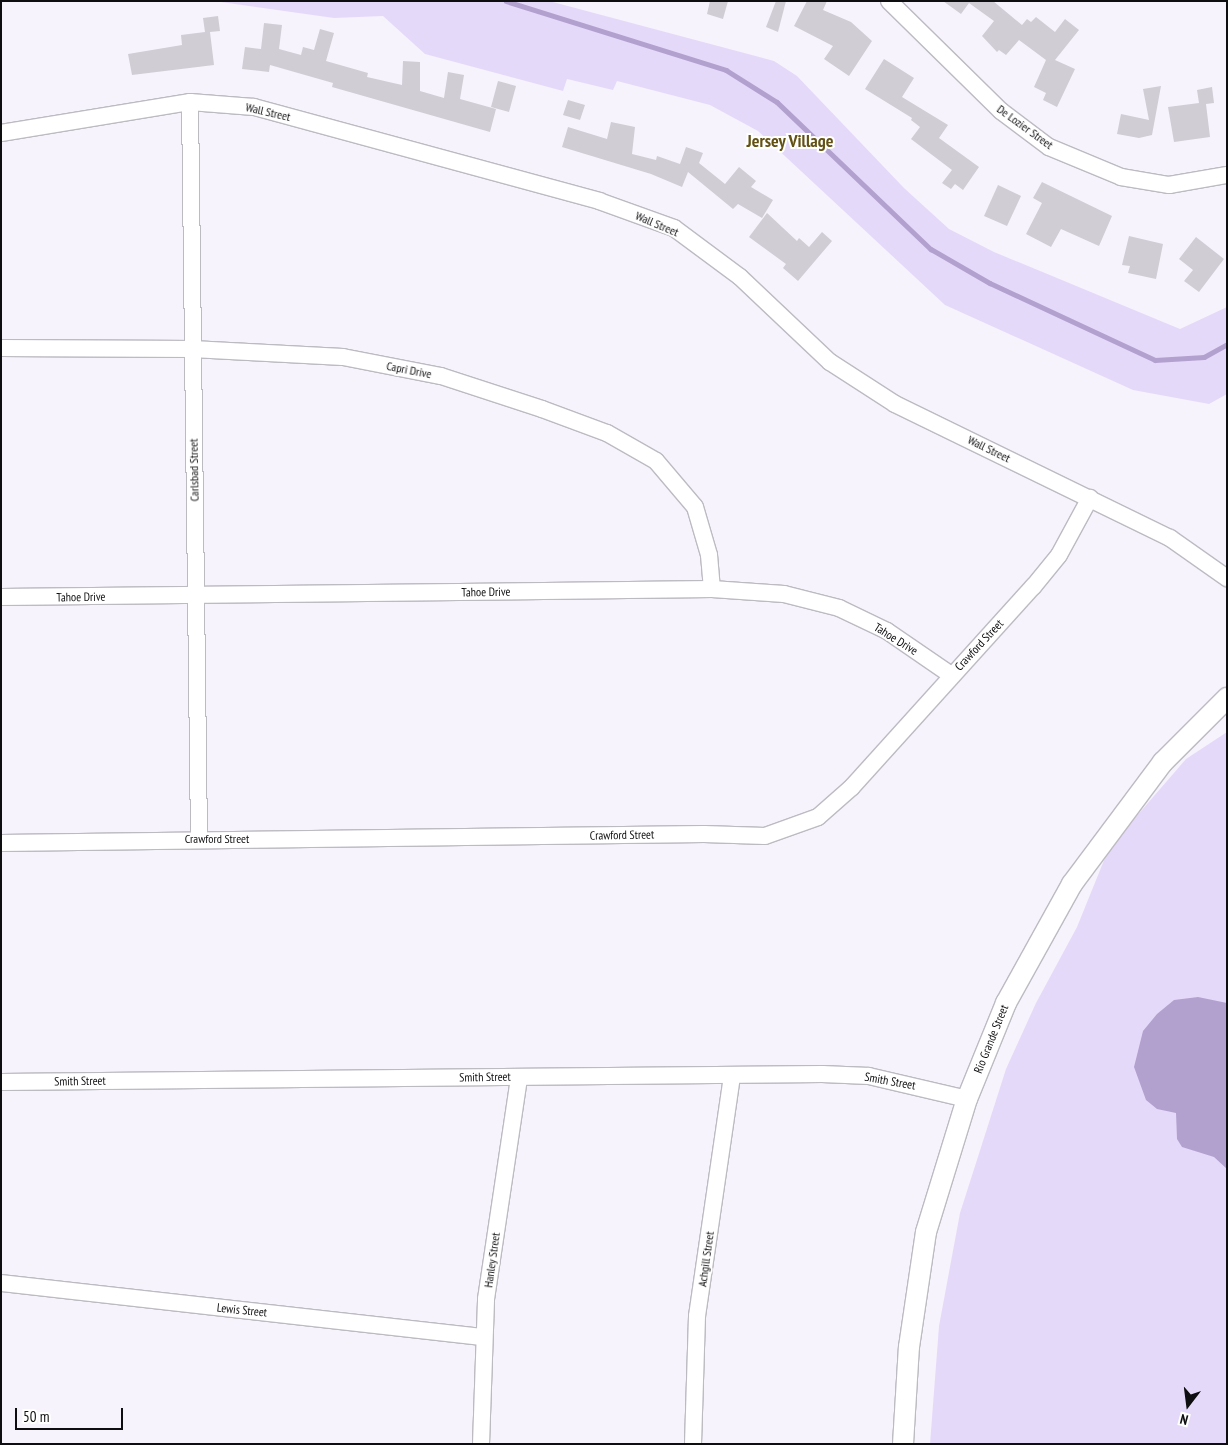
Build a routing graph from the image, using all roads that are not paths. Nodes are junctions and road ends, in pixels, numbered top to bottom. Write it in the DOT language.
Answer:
graph roads {
  1 [pos="889,1"];
  2 [pos="190,102"];
  3 [pos="1,133"];
  4 [pos="1227,175"];
  5 [pos="1,348"];
  6 [pos="192,349"];
  7 [pos="1090,498"];
  8 [pos="1227,578"];
  9 [pos="712,589"];
  10 [pos="196,596"];
  11 [pos="1,597"];
  12 [pos="951,675"];
  13 [pos="1227,698"];
  14 [pos="199,839"];
  15 [pos="1,844"];
  16 [pos="732,1076"];
  17 [pos="519,1077"];
  18 [pos="1,1082"];
  19 [pos="967,1099"];
  20 [pos="1,1283"];
  21 [pos="483,1337"];
  22 [pos="481,1444"];
  23 [pos="693,1444"];
  24 [pos="903,1444"];
  1 -- 4 [label="street, De Lozier Street"];
  2 -- 3 [label="street, Wall Street"];
  2 -- 6 [label="street, Carlsbad Street"];
  2 -- 7 [label="street, Wall Street"];
  5 -- 6 [label="street, Capri Drive"];
  6 -- 9 [label="street, Capri Drive"];
  6 -- 10 [label="street, Carlsbad Street"];
  7 -- 8 [label="street, Wall Street"];
  7 -- 12 [label="street, Crawford Street"];
  9 -- 10 [label="street, Tahoe Drive"];
  9 -- 12 [label="street, Tahoe Drive"];
  10 -- 11 [label="street, Tahoe Drive"];
  10 -- 14 [label="street, Carlsbad Street"];
  12 -- 14 [label="street, Crawford Street"];
  13 -- 19 [label="street, Rio Grande Street"];
  14 -- 15 [label="street, Crawford Street"];
  16 -- 17 [label="street, Smith Street"];
  16 -- 19 [label="street, Smith Street"];
  16 -- 23 [label="street, Achgill Street"];
  17 -- 18 [label="street, Smith Street"];
  17 -- 21 [label="street, Hanley Street"];
  19 -- 24 [label="street, Rio Grande Street"];
  20 -- 21 [label="street, Lewis Street"];
  21 -- 22 [label="street, Hanley Street"];
}
